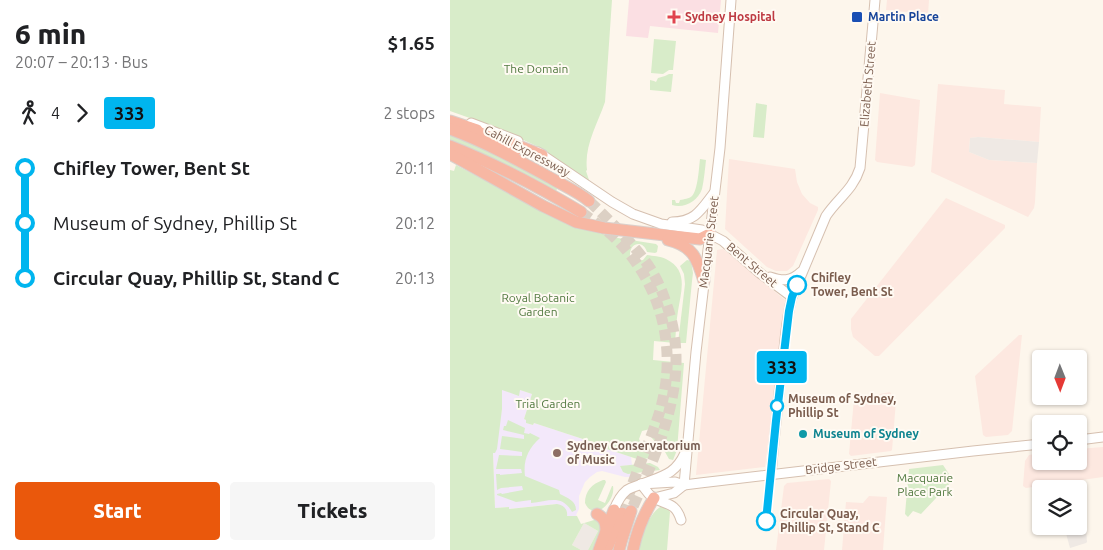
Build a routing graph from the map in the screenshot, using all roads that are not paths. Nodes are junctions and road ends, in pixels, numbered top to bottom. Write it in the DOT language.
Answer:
graph roads {
  1 [pos="731,0"];
  2 [pos="875,0"];
  3 [pos="450,116"];
  4 [pos="450,122"];
  5 [pos="470,128"];
  6 [pos="450,129"];
  7 [pos="450,146"];
  8 [pos="450,154"];
  9 [pos="523,155"];
  10 [pos="542,155"];
  11 [pos="715,192"];
  12 [pos="581,212"];
  13 [pos="644,219"];
  14 [pos="636,232"];
  15 [pos="710,234"];
  16 [pos="804,268"];
  17 [pos="761,274"];
  18 [pos="704,281"];
  19 [pos="792,297"];
  20 [pos="1103,438"];
  21 [pos="1087,439"];
  22 [pos="1032,445"];
  23 [pos="687,447"];
  24 [pos="771,474"];
  25 [pos="641,484"];
  26 [pos="684,484"];
  27 [pos="654,498"];
  28 [pos="597,514"];
  29 [pos="623,514"];
  30 [pos="681,520"];
  31 [pos="606,530"];
  32 [pos="599,550"];
  33 [pos="606,550"];
  34 [pos="612,550"];
  35 [pos="619,550"];
  36 [pos="624,550"];
  37 [pos="633,550"];
  1 -- 11 [label="main road, Macquarie Street"];
  2 -- 16 [label="main road, Elizabeth Street"];
  3 -- 10 [label="main road"];
  4 -- 5 [label="highway"];
  4 -- 9 [label="highway"];
  5 -- 9 [label="highway"];
  5 -- 10 [label="highway"];
  6 -- 9 [label="highway, Cahill Expressway"];
  7 -- 12 [label="highway"];
  8 -- 14 [label="highway"];
  10 -- 13 [label="main road"];
  11 -- 13 [label="main road"];
  11 -- 15 [label="main road, Macquarie Street"];
  13 -- 15 [label="main road, Bent Street"];
  14 -- 15 [label="highway"];
  14 -- 18 [label="highway"];
  15 -- 17 [label="main road, Bent Street"];
  15 -- 18 [label="main road, Macquarie Street"];
  16 -- 17 [label="main road"];
  16 -- 19 [label="main road"];
  17 -- 19 [label="main road, Bent Street"];
  18 -- 23 [label="main road, Macquarie Street"];
  19 -- 24 [label="main road"];
  20 -- 21 [label="main road"];
  22 -- 24 [label="main road, Bridge Street"];
  23 -- 25 [label="main road"];
  23 -- 26 [label="main road, Macquarie Street"];
  24 -- 26 [label="main road, Bridge Street"];
  25 -- 26 [label="main road, Bridge Street"];
  25 -- 27 [label="main road"];
  25 -- 29 [label="main road"];
  26 -- 27 [label="main road"];
  27 -- 30 [label="main road"];
  27 -- 37 [label="highway"];
  28 -- 31 [label="highway"];
  29 -- 31 [label="highway"];
  29 -- 33 [label="highway"];
  29 -- 34 [label="highway"];
  29 -- 35 [label="highway"];
  29 -- 36 [label="highway"];
  31 -- 32 [label="highway"];
}
